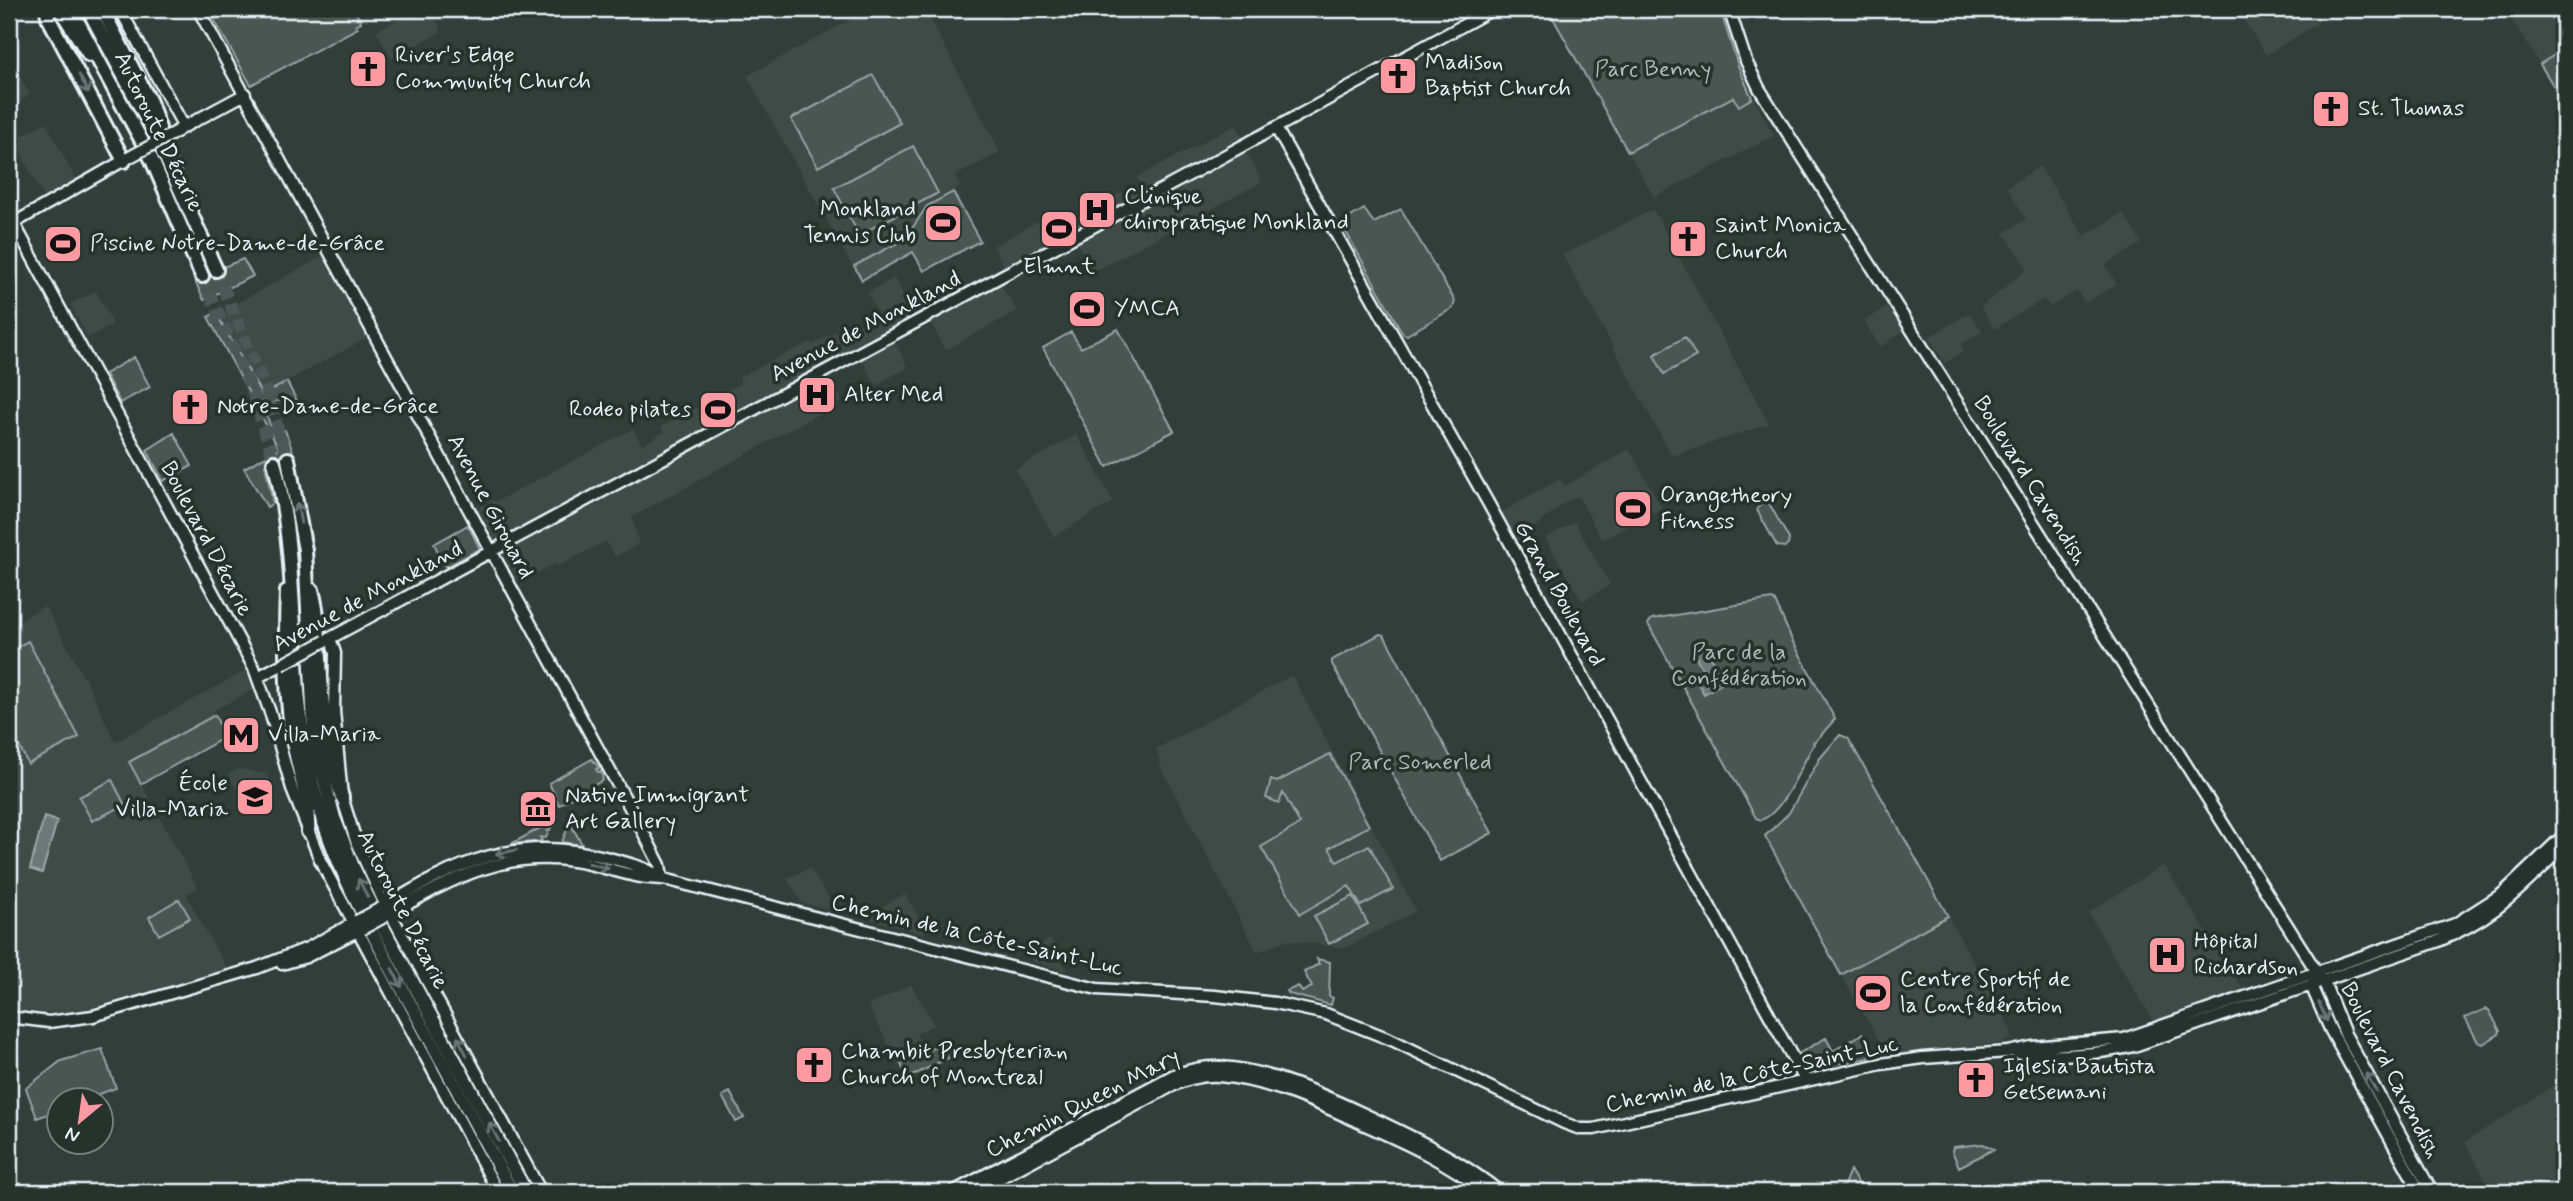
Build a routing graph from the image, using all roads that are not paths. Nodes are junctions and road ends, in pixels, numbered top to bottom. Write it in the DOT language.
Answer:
graph roads {
  1 [pos="47,9"];
  2 [pos="60,9"];
  3 [pos="71,9"];
  4 [pos="88,9"];
  5 [pos="102,9"];
  6 [pos="108,9"];
  7 [pos="120,9"];
  8 [pos="198,9"];
  9 [pos="1493,9"];
  10 [pos="1729,9"];
  11 [pos="120,40"];
  12 [pos="245,94"];
  13 [pos="118,95"];
  14 [pos="1276,128"];
  15 [pos="181,129"];
  16 [pos="126,159"];
  17 [pos="185,197"];
  18 [pos="11,218"];
  19 [pos="216,270"];
  20 [pos="202,276"];
  21 [pos="288,459"];
  22 [pos="274,463"];
  23 [pos="288,531"];
  24 [pos="492,552"];
  25 [pos="306,567"];
  26 [pos="337,635"];
  27 [pos="326,641"];
  28 [pos="258,677"];
  29 [pos="334,686"];
  30 [pos="342,797"];
  31 [pos="308,832"];
  32 [pos="2564,835"];
  33 [pos="2564,847"];
  34 [pos="662,878"];
  35 [pos="2508,895"];
  36 [pos="386,911"];
  37 [pos="357,926"];
  38 [pos="2315,977"];
  39 [pos="9,1017"];
  40 [pos="1805,1080"];
  41 [pos="498,1192"];
  42 [pos="512,1192"];
  43 [pos="526,1192"];
  44 [pos="541,1192"];
  45 [pos="953,1192"];
  46 [pos="974,1192"];
  47 [pos="1486,1192"];
  48 [pos="1500,1192"];
  49 [pos="2420,1192"];
  50 [pos="2432,1192"];
  1 -- 16 [label="highway, one-way"];
  2 -- 13 [label="highway"];
  3 -- 13 [label="highway, Autoroute Décarie"];
  4 -- 17 [label="highway, Autoroute Décarie"];
  5 -- 11 [label="highway"];
  6 -- 11 [label="highway"];
  7 -- 15 [label="main road"];
  8 -- 12 [label="main road, Avenue Girouard"];
  9 -- 14 [label="main road, Avenue de Monkland"];
  10 -- 38 [label="main road, Boulevard Cavendish"];
  11 -- 17 [label="highway"];
  12 -- 15 [label="main road"];
  12 -- 24 [label="main road, Avenue Girouard"];
  13 -- 20 [label="highway, Autoroute Décarie"];
  14 -- 24 [label="main road, Avenue de Monkland"];
  14 -- 40 [label="main road, Grand Boulevard"];
  15 -- 16 [label="main road, bridge"];
  16 -- 18 [label="main road"];
  17 -- 19 [label="highway, Autoroute Décarie"];
  18 -- 28 [label="main road, Boulevard Décarie"];
  25 -- 21 [label="highway, Autoroute Décarie, one-way"];
  22 -- 23 [label="highway, Autoroute Décarie"];
  23 -- 31 [label="highway"];
  23 -- 42 [label="highway, Autoroute Décarie, one-way"];
  24 -- 26 [label="main road, Avenue de Monkland"];
  24 -- 34 [label="main road, Avenue Girouard"];
  25 -- 30 [label="highway"];
  43 -- 25 [label="highway, Autoroute Décarie, one-way"];
  26 -- 27 [label="main road, Avenue de Monkland"];
  26 -- 29 [label="main road"];
  27 -- 28 [label="main road, Avenue de Monkland, bridge"];
  27 -- 29 [label="main road"];
  28 -- 31 [label="main road, Boulevard Décarie"];
  29 -- 30 [label="main road"];
  30 -- 36 [label="main road"];
  31 -- 37 [label="main road, Boulevard Décarie"];
  32 -- 35 [label="main road, Chemin de la Côte-Saint-Luc"];
  33 -- 35 [label="main road, Chemin de la Côte-Saint-Luc"];
  34 -- 36 [label="main road, Chemin de la Côte-Saint-Luc"];
  34 -- 40 [label="main road, Chemin de la Côte-Saint-Luc"];
  35 -- 38 [label="main road, Chemin de la Côte-Saint-Luc"];
  36 -- 37 [label="main road, Chemin de la Côte-Saint-Luc, bridge"];
  44 -- 36 [label="main road, one-way"];
  37 -- 39 [label="main road, Chemin de la Côte-Saint-Luc"];
  37 -- 41 [label="main road, Boulevard Décarie"];
  38 -- 40 [label="main road, Chemin de la Côte-Saint-Luc"];
  38 -- 49 [label="main road, Boulevard Cavendish, one-way"];
  50 -- 38 [label="main road, Boulevard Cavendish, one-way"];
  45 -- 48 [label="main road, Chemin Queen Mary"];
  46 -- 47 [label="main road, Chemin Queen Mary"];
}
